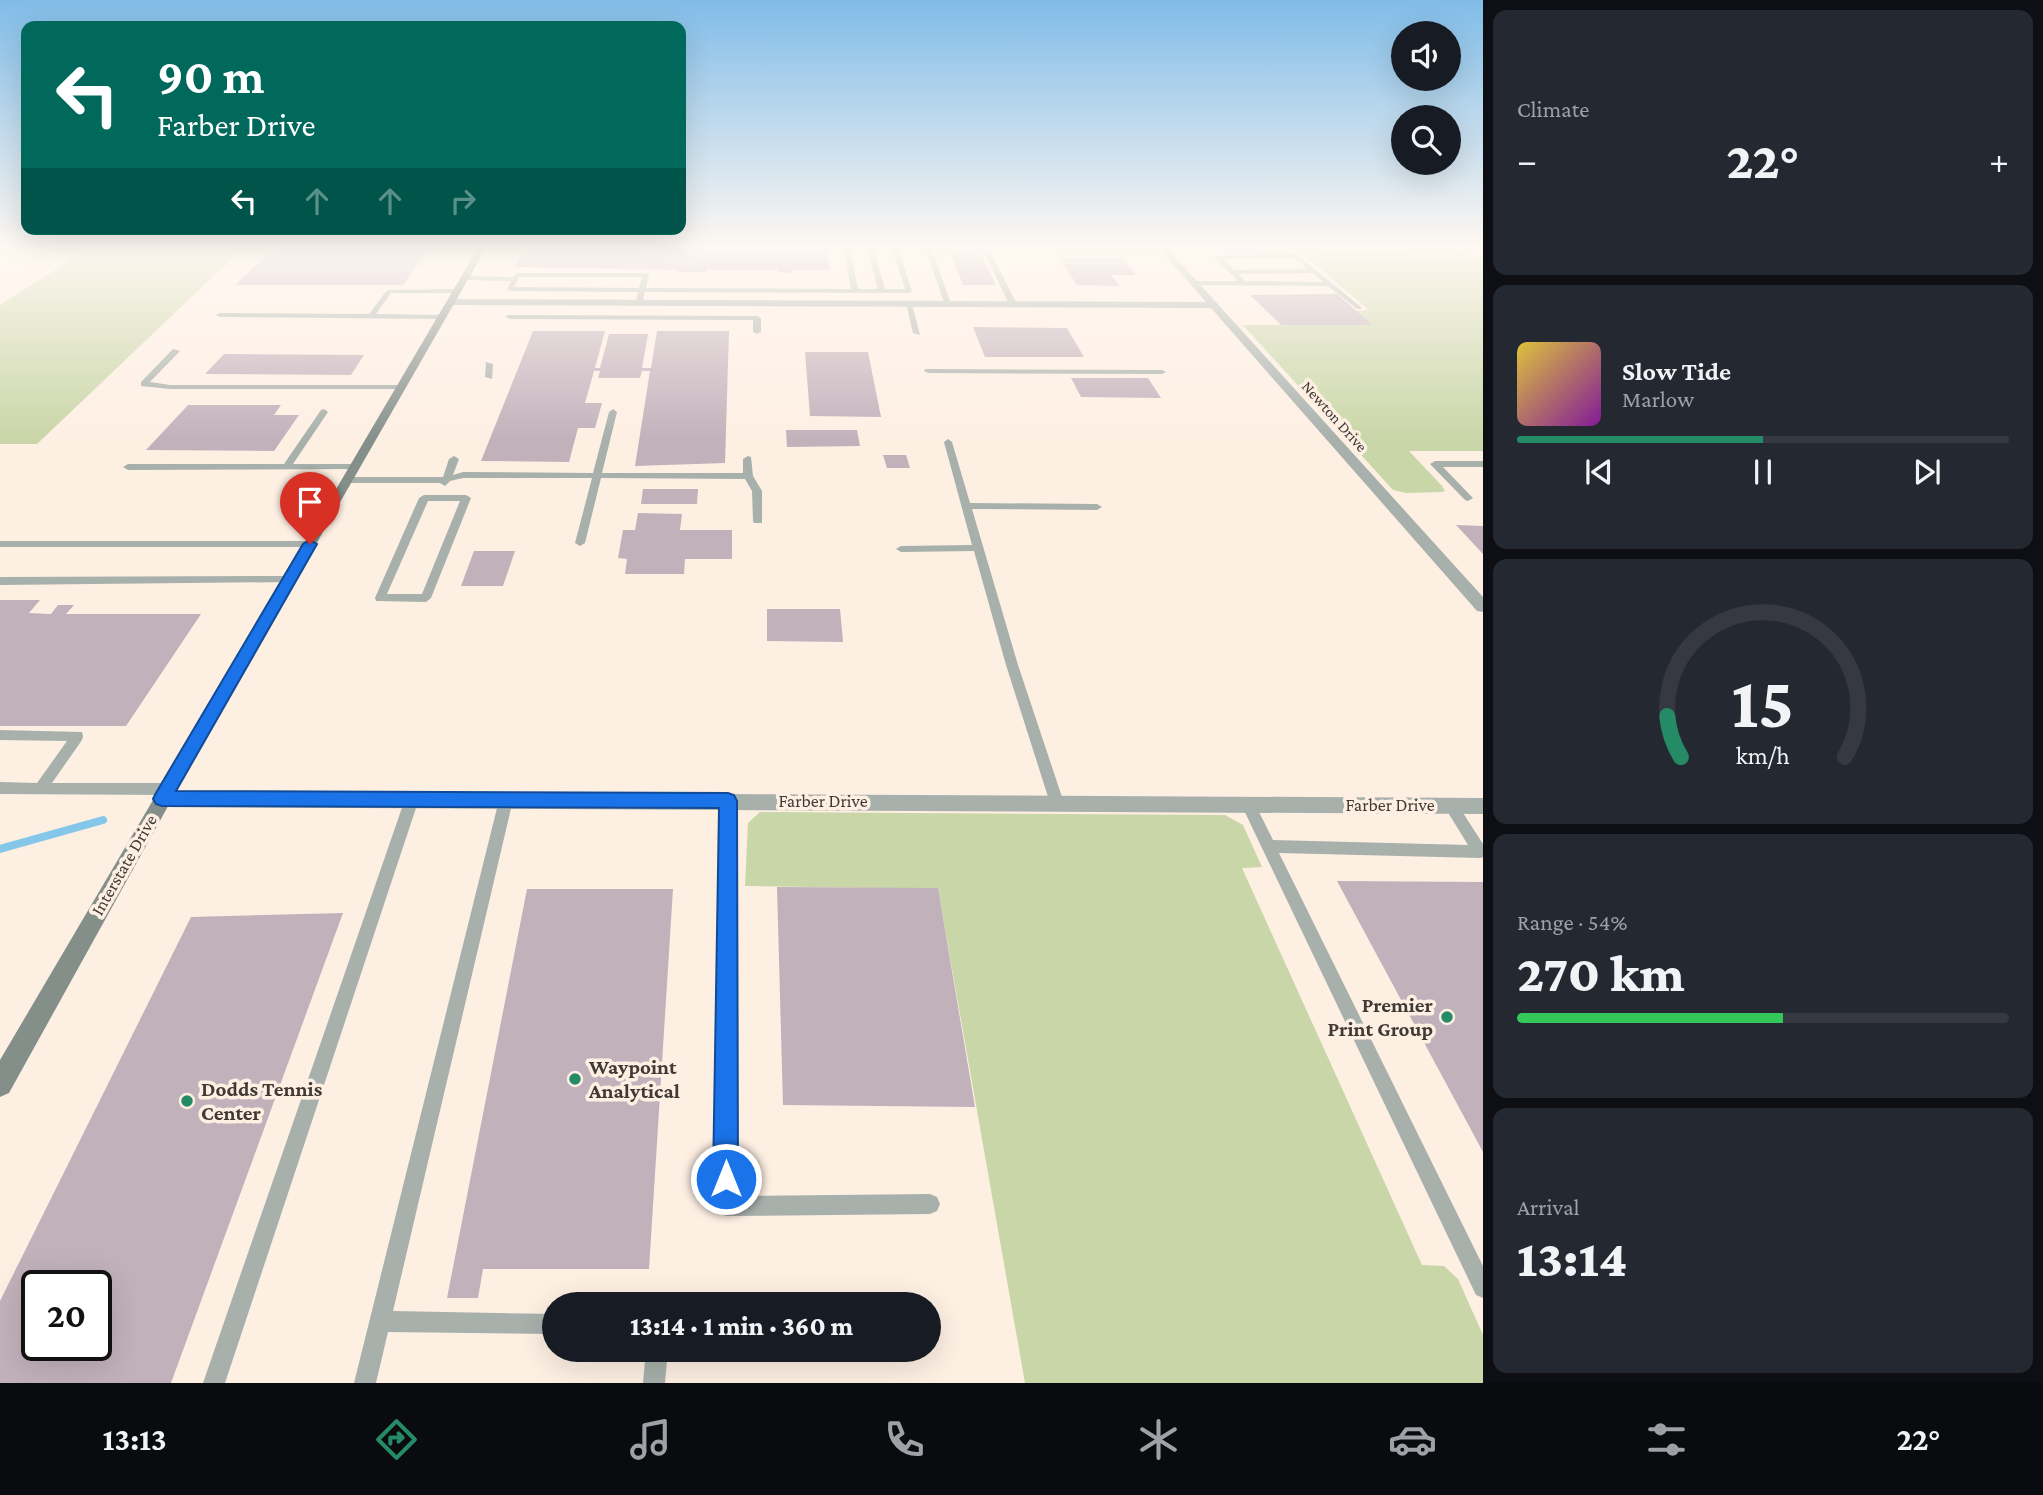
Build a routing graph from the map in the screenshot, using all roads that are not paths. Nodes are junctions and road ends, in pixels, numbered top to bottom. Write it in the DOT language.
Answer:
graph roads {
  1 [pos="374,313"];
  2 [pos="446,313"];
  3 [pos="512,313"];
  4 [pos="757,313"];
  5 [pos="910,313"];
  6 [pos="1221,313"];
  7 [pos="220,315"];
  8 [pos="371,317"];
  9 [pos="443,317"];
  10 [pos="757,318"];
  11 [pos="757,332"];
  12 [pos="916,333"];
  13 [pos="176,351"];
  14 [pos="489,364"];
  15 [pos="928,371"];
  16 [pos="1162,372"];
  17 [pos="489,377"];
  18 [pos="402,387"];
  19 [pos="324,412"];
  20 [pos="613,412"];
  21 [pos="948,442"];
  22 [pos="454,459"];
  23 [pos="748,459"];
  24 [pos="1483,464"];
  25 [pos="128,467"];
  26 [pos="287,467"];
  27 [pos="351,473"];
  28 [pos="598,475"];
  29 [pos="748,476"];
  30 [pos="445,480"];
  31 [pos="443,498"];
  32 [pos="1468,498"];
  33 [pos="967,506"];
  34 [pos="1097,507"];
  35 [pos="758,521"];
  36 [pos="580,543"];
  37 [pos="0,544"];
  38 [pos="310,544"];
  39 [pos="979,548"];
  40 [pos="901,549"];
  41 [pos="288,580"];
  42 [pos="0,581"];
  43 [pos="1483,607"];
  44 [pos="0,735"];
  45 [pos="0,788"];
  46 [pos="41,788"];
  47 [pos="165,794"];
  48 [pos="412,799"];
  49 [pos="506,800"];
  50 [pos="728,801"];
  51 [pos="1057,803"];
  52 [pos="1248,804"];
  53 [pos="1451,806"];
  54 [pos="1483,806"];
  55 [pos="1268,846"];
  56 [pos="0,1084"];
  57 [pos="930,1204"];
  58 [pos="1483,1288"];
  59 [pos="380,1321"];
  60 [pos="542,1324"];
  61 [pos="656,1362"];
  62 [pos="214,1383"];
  63 [pos="365,1383"];
  64 [pos="654,1383"];
  1 -- 8 [label="lane"];
  2 -- 9 [label="main road, Interstate Drive"];
  3 -- 10 [label="lane"];
  4 -- 10 [label="lane"];
  5 -- 12 [label="lane"];
  6 -- 43 [label="street, Newton Drive"];
  7 -- 8 [label="lane"];
  8 -- 9 [label="lane"];
  9 -- 18 [label="main road, Interstate Drive"];
  10 -- 11 [label="lane"];
  13 -- 18 [label="lane"];
  14 -- 17 [label="lane"];
  15 -- 16 [label="lane"];
  18 -- 27 [label="main road, Interstate Drive"];
  19 -- 26 [label="lane"];
  20 -- 28 [label="lane"];
  21 -- 33 [label="lane"];
  22 -- 30 [label="lane"];
  23 -- 29 [label="lane"];
  24 -- 32 [label="lane"];
  25 -- 26 [label="lane"];
  26 -- 27 [label="lane"];
  27 -- 30 [label="lane"];
  27 -- 38 [label="main road, Interstate Drive"];
  28 -- 29 [label="lane"];
  28 -- 30 [label="lane"];
  28 -- 36 [label="lane"];
  29 -- 35 [label="lane"];
  30 -- 31 [label="lane"];
  31 -- 31 [label="lane"];
  33 -- 34 [label="lane"];
  33 -- 39 [label="lane"];
  37 -- 38 [label="lane"];
  38 -- 41 [label="main road, Interstate Drive"];
  39 -- 40 [label="lane"];
  39 -- 51 [label="lane"];
  41 -- 42 [label="lane"];
  41 -- 47 [label="main road, Interstate Drive"];
  44 -- 46 [label="lane"];
  45 -- 46 [label="lane"];
  46 -- 47 [label="lane"];
  47 -- 48 [label="street, Farber Drive"];
  47 -- 56 [label="main road, Interstate Drive"];
  48 -- 49 [label="street, Farber Drive"];
  48 -- 62 [label="lane"];
  49 -- 50 [label="street, Farber Drive"];
  49 -- 59 [label="lane"];
  50 -- 51 [label="street, Farber Drive"];
  50 -- 57 [label="lane"];
  51 -- 52 [label="street, Farber Drive"];
  52 -- 53 [label="street, Farber Drive"];
  52 -- 55 [label="lane"];
  53 -- 54 [label="street, Farber Drive"];
  53 -- 55 [label="lane"];
  55 -- 58 [label="lane"];
  59 -- 60 [label="lane"];
  59 -- 63 [label="lane"];
  61 -- 64 [label="lane"];
}
